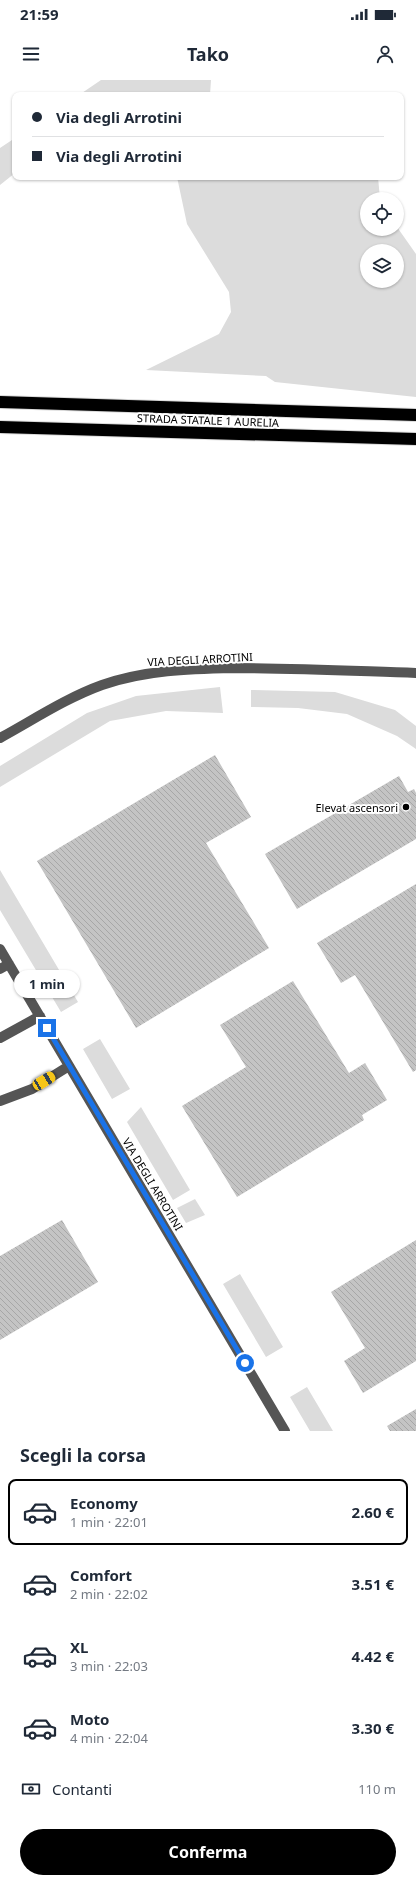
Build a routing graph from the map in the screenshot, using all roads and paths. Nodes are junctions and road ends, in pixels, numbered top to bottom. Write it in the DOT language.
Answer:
graph roads {
  1 [pos="0,395"];
  2 [pos="0,402"];
  3 [pos="49,404"];
  4 [pos="416,415"];
  5 [pos="0,427"];
  6 [pos="416,439"];
  7 [pos="416,673"];
  8 [pos="0,738"];
  9 [pos="0,949"];
  10 [pos="4,966"];
  11 [pos="40,1016"];
  12 [pos="0,1038"];
  13 [pos="69,1066"];
  14 [pos="0,1101"];
  15 [pos="285,1431"];
  1 -- 3 [label="highway"];
  2 -- 3 [label="highway, STRADA STATALE 1 AURELIA"];
  3 -- 4 [label="highway, STRADA STATALE 1 AURELIA"];
  5 -- 6 [label="highway, STRADA STATALE 1 AURELIA"];
  7 -- 8 [label="street, VIA DEGLI ARROTINI"];
  9 -- 10 [label="street, VIA DEGLI ARROTINI"];
  10 -- 11 [label="street, VIA DEGLI ARROTINI"];
  11 -- 12 [label="street"];
  11 -- 13 [label="street, VIA DEGLI ARROTINI"];
  13 -- 14 [label="street"];
  13 -- 15 [label="street, VIA DEGLI ARROTINI"];
}
